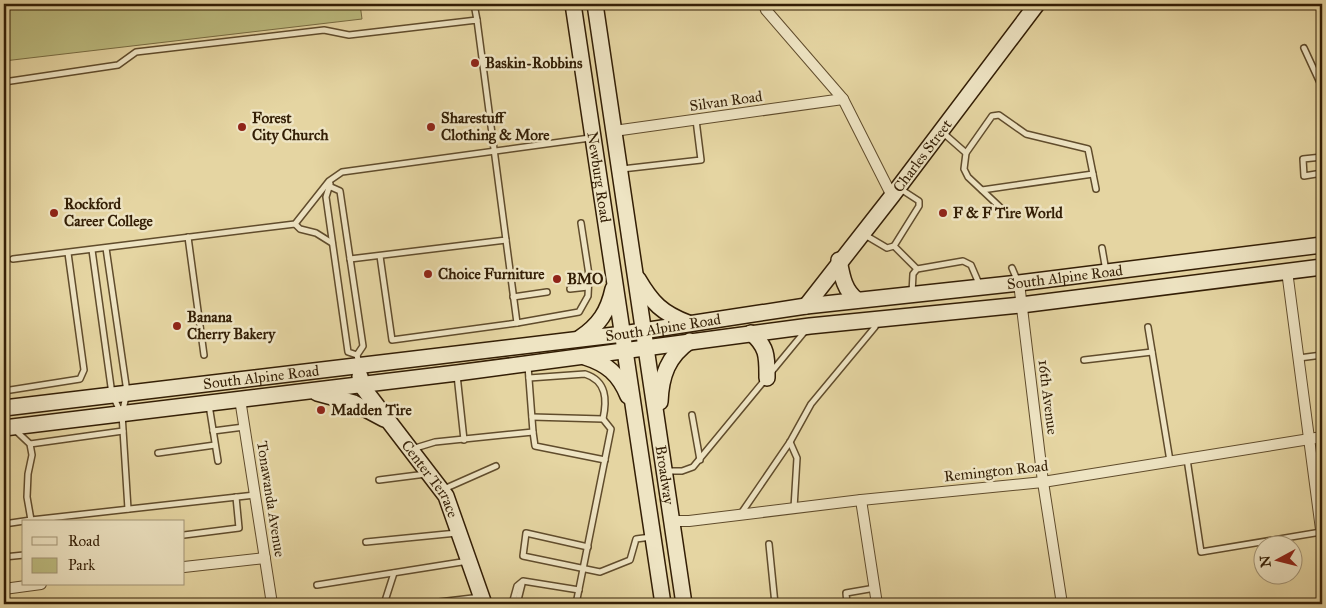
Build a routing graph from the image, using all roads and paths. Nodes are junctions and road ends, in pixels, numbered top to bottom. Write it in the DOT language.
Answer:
graph roads {
  1 [pos="474,4"];
  2 [pos="573,4"];
  3 [pos="595,4"];
  4 [pos="764,4"];
  5 [pos="1037,4"];
  6 [pos="477,20"];
  7 [pos="1304,48"];
  8 [pos="4,82"];
  9 [pos="1322,87"];
  10 [pos="843,100"];
  11 [pos="696,120"];
  12 [pos="614,131"];
  13 [pos="941,131"];
  14 [pos="593,137"];
  15 [pos="495,152"];
  16 [pos="966,154"];
  17 [pos="1322,157"];
  18 [pos="620,169"];
  19 [pos="1093,174"];
  20 [pos="1322,174"];
  21 [pos="330,184"];
  22 [pos="1096,189"];
  23 [pos="982,190"];
  24 [pos="896,192"];
  25 [pos="1001,208"];
  26 [pos="581,223"];
  27 [pos="295,224"];
  28 [pos="862,233"];
  29 [pos="188,237"];
  30 [pos="506,240"];
  31 [pos="332,243"];
  32 [pos="1322,245"];
  33 [pos="894,246"];
  34 [pos="106,248"];
  35 [pos="1102,248"];
  36 [pos="92,250"];
  37 [pos="68,253"];
  38 [pos="380,256"];
  39 [pos="1236,256"];
  40 [pos="14,259"];
  41 [pos="350,259"];
  42 [pos="839,260"];
  43 [pos="1322,267"];
  44 [pos="1012,268"];
  45 [pos="917,269"];
  46 [pos="1287,271"];
  47 [pos="1106,272"];
  48 [pos="635,274"];
  49 [pos="614,277"];
  50 [pos="1239,277"];
  51 [pos="1019,282"];
  52 [pos="980,286"];
  53 [pos="588,287"];
  54 [pos="570,289"];
  55 [pos="547,292"];
  56 [pos="912,294"];
  57 [pos="513,297"];
  58 [pos="857,300"];
  59 [pos="1021,305"];
  60 [pos="806,306"];
  61 [pos="516,323"];
  62 [pos="690,323"];
  63 [pos="810,326"];
  64 [pos="875,327"];
  65 [pos="1148,327"];
  66 [pos="644,331"];
  67 [pos="752,333"];
  68 [pos="623,334"];
  69 [pos="578,339"];
  70 [pos="692,341"];
  71 [pos="646,347"];
  72 [pos="625,350"];
  73 [pos="1152,352"];
  74 [pos="204,354"];
  75 [pos="1322,355"];
  76 [pos="581,356"];
  77 [pos="1298,358"];
  78 [pos="358,360"];
  79 [pos="1084,360"];
  80 [pos="528,370"];
  81 [pos="457,373"];
  82 [pos="767,378"];
  83 [pos="361,384"];
  84 [pos="4,391"];
  85 [pos="304,391"];
  86 [pos="119,393"];
  87 [pos="240,399"];
  88 [pos="209,403"];
  89 [pos="4,408"];
  90 [pos="634,408"];
  91 [pos="122,414"];
  92 [pos="692,415"];
  93 [pos="532,416"];
  94 [pos="603,419"];
  95 [pos="391,424"];
  96 [pos="244,427"];
  97 [pos="7,428"];
  98 [pos="658,430"];
  99 [pos="123,431"];
  100 [pos="213,431"];
  101 [pos="533,432"];
  102 [pos="1322,437"];
  103 [pos="1310,439"];
  104 [pos="464,440"];
  105 [pos="790,442"];
  106 [pos="30,444"];
  107 [pos="216,445"];
  108 [pos="410,449"];
  109 [pos="158,453"];
  110 [pos="1186,458"];
  111 [pos="605,460"];
  112 [pos="700,460"];
  113 [pos="218,461"];
  114 [pos="1170,461"];
  115 [pos="496,466"];
  116 [pos="664,471"];
  117 [pos="429,474"];
  118 [pos="380,480"];
  119 [pos="1043,482"];
  120 [pos="442,490"];
  121 [pos="255,495"];
  122 [pos="236,497"];
  123 [pos="861,500"];
  124 [pos="794,508"];
  125 [pos="128,509"];
  126 [pos="740,515"];
  127 [pos="31,520"];
  128 [pos="22,521"];
  129 [pos="672,521"];
  130 [pos="4,524"];
  131 [pos="459,532"];
  132 [pos="1322,534"];
  133 [pos="185,535"];
  134 [pos="653,537"];
  135 [pos="366,542"];
  136 [pos="769,544"];
  137 [pos="588,547"];
  138 [pos="22,555"];
  139 [pos="4,557"];
  140 [pos="265,558"];
  141 [pos="469,561"];
  142 [pos="185,567"];
  143 [pos="583,570"];
  144 [pos="394,573"];
  145 [pos="523,581"];
  146 [pos="317,585"];
  147 [pos="26,586"];
  148 [pos="875,588"];
  149 [pos="4,589"];
  150 [pos="579,590"];
  151 [pos="483,601"];
  152 [pos="272,604"];
  153 [pos="384,604"];
  154 [pos="422,604"];
  155 [pos="512,604"];
  156 [pos="517,604"];
  157 [pos="576,604"];
  158 [pos="663,604"];
  159 [pos="684,604"];
  160 [pos="775,604"];
  161 [pos="847,604"];
  162 [pos="877,604"];
  163 [pos="1062,604"];
  1 -- 6 [label="lane"];
  2 -- 14 [label="main road, Newburg Road"];
  3 -- 12 [label="main road, Newburg Road"];
  4 -- 10 [label="street"];
  5 -- 13 [label="main road, Charles Street"];
  6 -- 8 [label="lane"];
  6 -- 15 [label="lane"];
  7 -- 9 [label="lane"];
  10 -- 11 [label="street, Silvan Road"];
  10 -- 24 [label="street"];
  11 -- 12 [label="street, Silvan Road"];
  11 -- 18 [label="lane"];
  12 -- 18 [label="main road, Newburg Road"];
  13 -- 16 [label="lane"];
  13 -- 24 [label="main road, Charles Street"];
  14 -- 15 [label="lane"];
  14 -- 49 [label="main road, Newburg Road"];
  15 -- 21 [label="lane"];
  15 -- 30 [label="lane"];
  16 -- 19 [label="lane"];
  16 -- 23 [label="lane"];
  17 -- 20 [label="lane"];
  18 -- 48 [label="main road, Newburg Road"];
  19 -- 22 [label="lane"];
  19 -- 23 [label="lane"];
  21 -- 27 [label="lane"];
  21 -- 31 [label="lane"];
  21 -- 41 [label="lane"];
  23 -- 25 [label="lane"];
  24 -- 28 [label="main road, Charles Street"];
  24 -- 33 [label="lane"];
  26 -- 53 [label="lane"];
  27 -- 29 [label="lane"];
  27 -- 31 [label="lane"];
  28 -- 33 [label="lane"];
  28 -- 42 [label="main road, Charles Street"];
  29 -- 34 [label="lane"];
  29 -- 74 [label="lane"];
  30 -- 38 [label="lane"];
  30 -- 57 [label="lane"];
  31 -- 78 [label="lane"];
  32 -- 39 [label="main road, South Alpine Road"];
  33 -- 45 [label="lane"];
  34 -- 36 [label="lane"];
  34 -- 86 [label="lane"];
  35 -- 47 [label="lane"];
  36 -- 37 [label="lane"];
  36 -- 86 [label="lane"];
  37 -- 40 [label="lane"];
  37 -- 84 [label="lane"];
  38 -- 41 [label="lane"];
  38 -- 61 [label="lane"];
  39 -- 47 [label="main road, South Alpine Road"];
  39 -- 50 [label="main road"];
  41 -- 78 [label="lane"];
  42 -- 58 [label="main road"];
  42 -- 60 [label="main road, Charles Street"];
  43 -- 46 [label="main road, South Alpine Road"];
  44 -- 51 [label="lane"];
  45 -- 52 [label="lane"];
  45 -- 56 [label="lane"];
  46 -- 50 [label="main road, South Alpine Road"];
  46 -- 77 [label="street"];
  47 -- 51 [label="main road, South Alpine Road"];
  48 -- 62 [label="main road"];
  48 -- 66 [label="main road, Newburg Road"];
  49 -- 68 [label="main road, Newburg Road"];
  49 -- 69 [label="main road"];
  50 -- 59 [label="main road, South Alpine Road"];
  51 -- 52 [label="main road, South Alpine Road"];
  51 -- 59 [label="street, 16th Avenue"];
  52 -- 56 [label="main road, South Alpine Road"];
  53 -- 54 [label="lane"];
  53 -- 61 [label="lane"];
  55 -- 57 [label="lane"];
  56 -- 58 [label="main road, South Alpine Road"];
  57 -- 61 [label="lane"];
  58 -- 60 [label="main road, South Alpine Road"];
  59 -- 63 [label="main road, South Alpine Road"];
  59 -- 119 [label="street, 16th Avenue"];
  60 -- 62 [label="main road, South Alpine Road"];
  62 -- 66 [label="main road, South Alpine Road"];
  63 -- 67 [label="main road, South Alpine Road"];
  63 -- 82 [label="lane"];
  64 -- 105 [label="lane"];
  65 -- 73 [label="lane"];
  66 -- 68 [label="main road, South Alpine Road"];
  66 -- 71 [label="main road, Newburg Road"];
  67 -- 70 [label="main road, South Alpine Road"];
  67 -- 82 [label="main road"];
  68 -- 69 [label="main road, South Alpine Road"];
  68 -- 72 [label="main road, Newburg Road"];
  69 -- 78 [label="main road, South Alpine Road"];
  70 -- 71 [label="main road, South Alpine Road"];
  70 -- 98 [label="main road"];
  71 -- 72 [label="main road, South Alpine Road"];
  71 -- 98 [label="main road, Broadway"];
  72 -- 76 [label="main road, South Alpine Road"];
  72 -- 90 [label="main road, Broadway"];
  73 -- 79 [label="lane"];
  73 -- 114 [label="lane"];
  75 -- 77 [label="lane"];
  76 -- 80 [label="main road, South Alpine Road"];
  76 -- 90 [label="main road"];
  77 -- 103 [label="street"];
  78 -- 83 [label="main road"];
  78 -- 86 [label="main road, South Alpine Road"];
  80 -- 81 [label="main road, South Alpine Road"];
  80 -- 93 [label="lane"];
  80 -- 94 [label="lane"];
  81 -- 83 [label="main road, South Alpine Road"];
  81 -- 104 [label="lane"];
  82 -- 112 [label="lane"];
  83 -- 85 [label="main road, South Alpine Road"];
  83 -- 95 [label="main road, Center Terrace"];
  85 -- 87 [label="main road, South Alpine Road"];
  85 -- 95 [label="main road"];
  86 -- 89 [label="main road, South Alpine Road"];
  86 -- 91 [label="lane"];
  86 -- 91 [label="lane"];
  87 -- 88 [label="main road, South Alpine Road"];
  87 -- 96 [label="street, Tonawanda Avenue"];
  88 -- 91 [label="main road, South Alpine Road"];
  88 -- 100 [label="lane"];
  90 -- 134 [label="main road, Broadway"];
  91 -- 97 [label="main road, South Alpine Road"];
  91 -- 99 [label="lane"];
  92 -- 112 [label="lane"];
  93 -- 94 [label="lane"];
  93 -- 101 [label="lane"];
  94 -- 111 [label="lane"];
  95 -- 108 [label="main road, Center Terrace"];
  96 -- 100 [label="lane"];
  96 -- 121 [label="street, Tonawanda Avenue"];
  97 -- 106 [label="lane"];
  98 -- 116 [label="main road, Broadway"];
  99 -- 106 [label="lane"];
  99 -- 125 [label="lane"];
  100 -- 107 [label="lane"];
  101 -- 104 [label="lane"];
  101 -- 111 [label="lane"];
  102 -- 103 [label="street, Remington Road"];
  103 -- 110 [label="street, Remington Road"];
  103 -- 132 [label="street"];
  104 -- 108 [label="lane"];
  105 -- 124 [label="lane"];
  105 -- 126 [label="lane"];
  106 -- 127 [label="lane"];
  107 -- 109 [label="lane"];
  107 -- 113 [label="lane"];
  108 -- 117 [label="main road, Center Terrace"];
  110 -- 114 [label="street, Remington Road"];
  110 -- 132 [label="lane"];
  111 -- 137 [label="lane"];
  112 -- 116 [label="lane"];
  114 -- 119 [label="street, Remington Road"];
  115 -- 120 [label="lane"];
  116 -- 129 [label="main road, Broadway"];
  117 -- 118 [label="lane"];
  117 -- 120 [label="main road, Center Terrace"];
  119 -- 123 [label="street, Remington Road"];
  119 -- 163 [label="street, 16th Avenue"];
  120 -- 131 [label="main road, Center Terrace"];
  121 -- 122 [label="lane"];
  121 -- 140 [label="street, Tonawanda Avenue"];
  122 -- 125 [label="lane"];
  122 -- 133 [label="lane"];
  123 -- 124 [label="street, Remington Road"];
  123 -- 148 [label="street"];
  124 -- 126 [label="street, Remington Road"];
  125 -- 127 [label="lane"];
  126 -- 129 [label="street, Remington Road"];
  128 -- 130 [label="lane"];
  129 -- 159 [label="main road, Broadway"];
  131 -- 135 [label="lane"];
  131 -- 141 [label="main road, Center Terrace"];
  134 -- 143 [label="lane"];
  134 -- 158 [label="main road, Broadway"];
  136 -- 160 [label="lane"];
  137 -- 143 [label="lane"];
  137 -- 143 [label="lane"];
  138 -- 139 [label="lane"];
  140 -- 142 [label="street"];
  140 -- 152 [label="street, Tonawanda Avenue"];
  141 -- 144 [label="lane"];
  141 -- 151 [label="main road, Center Terrace"];
  143 -- 150 [label="lane"];
  144 -- 146 [label="lane"];
  144 -- 153 [label="lane"];
  145 -- 150 [label="lane"];
  145 -- 155 [label="lane"];
  145 -- 156 [label="lane"];
  147 -- 149 [label="street"];
  148 -- 161 [label="lane"];
  148 -- 162 [label="street"];
  150 -- 157 [label="lane"];
  151 -- 154 [label="lane"];
}
